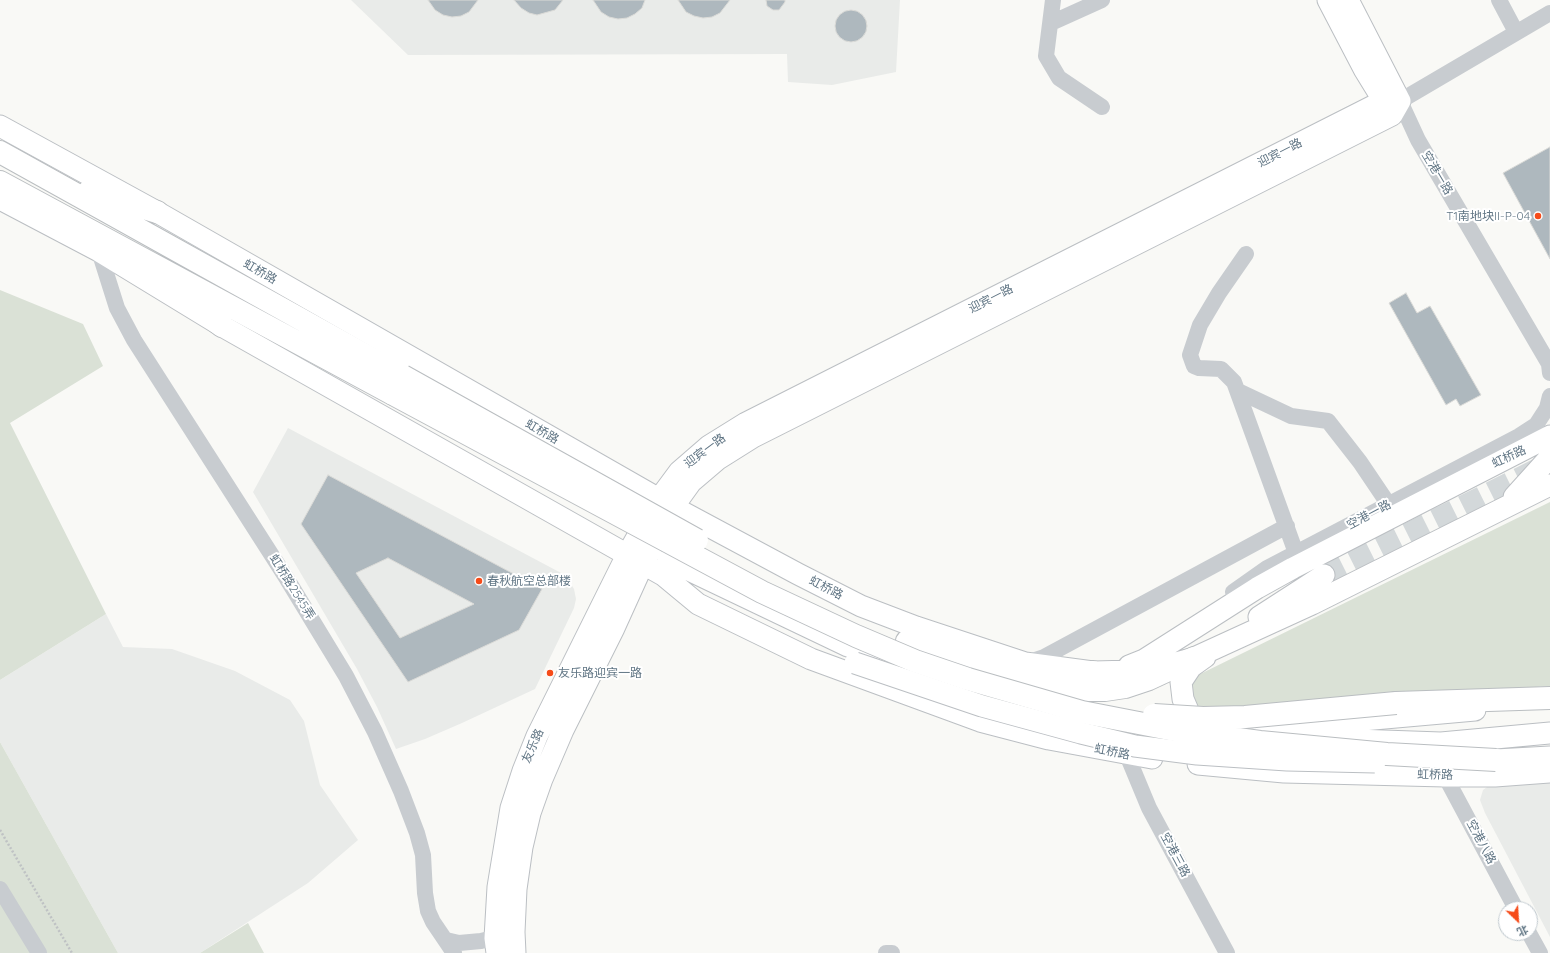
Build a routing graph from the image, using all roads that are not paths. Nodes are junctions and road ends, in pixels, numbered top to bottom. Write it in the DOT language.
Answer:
graph roads {
  1 [pos="1053,0"];
  2 [pos="1102,0"];
  3 [pos="1328,0"];
  4 [pos="1348,0"];
  5 [pos="1499,0"];
  6 [pos="1550,13"];
  7 [pos="1051,23"];
  8 [pos="1516,32"];
  9 [pos="1392,106"];
  10 [pos="1102,107"];
  11 [pos="0,126"];
  12 [pos="0,152"];
  13 [pos="45,177"];
  14 [pos="0,182"];
  15 [pos="0,199"];
  16 [pos="157,212"];
  17 [pos="108,248"];
  18 [pos="1246,254"];
  19 [pos="222,326"];
  20 [pos="1550,364"];
  21 [pos="1550,373"];
  22 [pos="398,385"];
  23 [pos="1238,390"];
  24 [pos="1550,396"];
  25 [pos="1550,436"];
  26 [pos="1550,457"];
  27 [pos="1550,485"];
  28 [pos="666,503"];
  29 [pos="1389,505"];
  30 [pos="1507,505"];
  31 [pos="1287,526"];
  32 [pos="1296,553"];
  33 [pos="635,560"];
  34 [pos="665,568"];
  35 [pos="1183,636"];
  36 [pos="1226,643"];
  37 [pos="1194,658"];
  38 [pos="1025,663"];
  39 [pos="976,668"];
  40 [pos="1101,671"];
  41 [pos="1024,695"];
  42 [pos="1550,698"];
  43 [pos="1550,703"];
  44 [pos="1550,734"];
  45 [pos="1228,735"];
  46 [pos="1550,738"];
  47 [pos="1127,755"];
  48 [pos="1550,756"];
  49 [pos="1496,760"];
  50 [pos="1550,772"];
  51 [pos="1445,776"];
  52 [pos="0,889"];
  53 [pos="1512,901"];
  54 [pos="502,941"];
  55 [pos="1533,941"];
  56 [pos="450,947"];
  57 [pos="38,953"];
  58 [pos="515,953"];
  59 [pos="886,953"];
  60 [pos="892,953"];
  61 [pos="1227,953"];
  62 [pos="1540,953"];
  1 -- 7 [label="street"];
  2 -- 7 [label="street"];
  3 -- 9 [label="main road, 空港一路"];
  4 -- 9 [label="main road, 空港一路"];
  5 -- 8 [label="street"];
  6 -- 8 [label="street, 迎宾一路"];
  7 -- 10 [label="street"];
  8 -- 9 [label="street, 迎宾一路"];
  9 -- 20 [label="street, 空港一路"];
  9 -- 28 [label="main road, 迎宾一路"];
  11 -- 16 [label="main road, 虹桥路"];
  12 -- 13 [label="highway"];
  13 -- 16 [label="highway"];
  13 -- 22 [label="highway"];
  14 -- 17 [label="highway"];
  15 -- 17 [label="main road"];
  16 -- 28 [label="main road, 虹桥路"];
  17 -- 19 [label="highway"];
  17 -- 22 [label="highway"];
  17 -- 56 [label="street, 虹桥路2545弄"];
  18 -- 23 [label="street"];
  19 -- 33 [label="main road, 虹桥路"];
  20 -- 21 [label="street, 空港一路"];
  22 -- 39 [label="highway, bridge"];
  22 -- 41 [label="highway, bridge"];
  23 -- 29 [label="street"];
  23 -- 31 [label="street"];
  24 -- 29 [label="street, 空港一路"];
  25 -- 35 [label="main road, 虹桥路"];
  26 -- 30 [label="main road"];
  27 -- 30 [label="main road, 虹桥路"];
  28 -- 33 [label="main road, 迎宾一路"];
  28 -- 38 [label="main road, 虹桥路"];
  29 -- 32 [label="street, 空港一路"];
  30 -- 36 [label="main road, 虹桥路"];
  31 -- 32 [label="street"];
  31 -- 38 [label="street"];
  32 -- 35 [label="street, 空港一路"];
  33 -- 34 [label="main road, 虹桥路"];
  33 -- 54 [label="main road, 友乐路"];
  34 -- 45 [label="main road"];
  34 -- 47 [label="main road, 虹桥路"];
  34 -- 49 [label="main road, 虹桥路, bridge"];
  35 -- 37 [label="main road"];
  35 -- 40 [label="main road, 虹桥路"];
  36 -- 37 [label="main road, 虹桥路"];
  36 -- 45 [label="main road"];
  37 -- 39 [label="highway"];
  37 -- 40 [label="main road, 虹桥路"];
  38 -- 40 [label="main road, 虹桥路"];
  39 -- 40 [label="highway"];
  41 -- 42 [label="highway, bridge"];
  41 -- 49 [label="highway, bridge"];
  43 -- 45 [label="main road"];
  44 -- 45 [label="main road"];
  46 -- 51 [label="main road"];
  47 -- 51 [label="main road, 虹桥路"];
  47 -- 61 [label="street, 空港三路"];
  48 -- 49 [label="main road, 虹桥路"];
  50 -- 51 [label="main road, 虹桥路"];
  51 -- 53 [label="street, 空港八路"];
  52 -- 57 [label="street"];
  54 -- 56 [label="street"];
  54 -- 58 [label="main road, 友乐路"];
  55 -- 62 [label="street"];
  59 -- 60 [label="street"];
}
